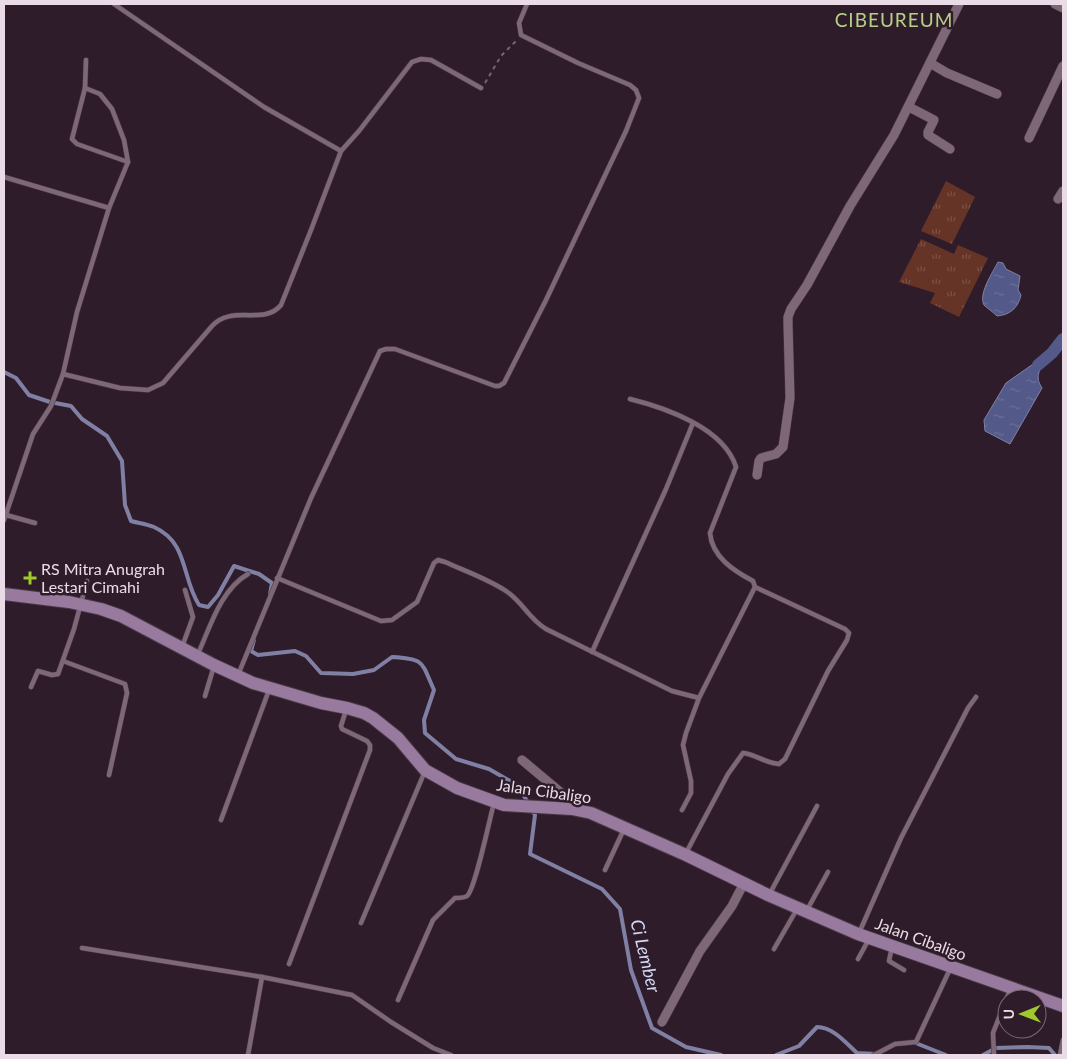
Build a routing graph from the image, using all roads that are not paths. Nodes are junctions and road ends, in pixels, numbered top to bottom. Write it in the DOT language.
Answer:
graph roads {
  1 [pos="114,4"];
  2 [pos="527,4"];
  3 [pos="959,4"];
  4 [pos="1054,4"];
  5 [pos="1063,8"];
  6 [pos="86,60"];
  7 [pos="930,63"];
  8 [pos="1063,66"];
  9 [pos="85,88"];
  10 [pos="482,88"];
  11 [pos="997,94"];
  12 [pos="909,108"];
  13 [pos="1030,138"];
  14 [pos="950,149"];
  15 [pos="341,152"];
  16 [pos="128,162"];
  17 [pos="4,177"];
  18 [pos="109,208"];
  19 [pos="63,374"];
  20 [pos="630,399"];
  21 [pos="693,423"];
  22 [pos="757,475"];
  23 [pos="5,517"];
  24 [pos="35,523"];
  25 [pos="248,574"];
  26 [pos="277,578"];
  27 [pos="87,581"];
  28 [pos="755,588"];
  29 [pos="185,590"];
  30 [pos="4,594"];
  31 [pos="80,604"];
  32 [pos="182,648"];
  33 [pos="592,652"];
  34 [pos="197,656"];
  35 [pos="63,661"];
  36 [pos="214,665"];
  37 [pos="238,676"];
  38 [pos="31,687"];
  39 [pos="270,689"];
  40 [pos="205,696"];
  41 [pos="976,697"];
  42 [pos="699,698"];
  43 [pos="347,708"];
  44 [pos="522,760"];
  45 [pos="425,770"];
  46 [pos="109,775"];
  47 [pos="494,802"];
  48 [pos="817,806"];
  49 [pos="572,808"];
  50 [pos="682,810"];
  51 [pos="220,820"];
  52 [pos="625,828"];
  53 [pos="686,855"];
  54 [pos="605,870"];
  55 [pos="828,872"];
  56 [pos="744,883"];
  57 [pos="768,896"];
  58 [pos="802,910"];
  59 [pos="361,923"];
  60 [pos="864,936"];
  61 [pos="893,946"];
  62 [pos="82,948"];
  63 [pos="774,949"];
  64 [pos="858,959"];
  65 [pos="289,964"];
  66 [pos="950,968"];
  67 [pos="904,970"];
  68 [pos="262,977"];
  69 [pos="1011,986"];
  70 [pos="398,1000"];
  71 [pos="1063,1006"];
  72 [pos="662,1022"];
  73 [pos="1063,1040"];
  74 [pos="248,1055"];
  75 [pos="452,1055"];
  76 [pos="874,1055"];
  77 [pos="994,1055"];
  78 [pos="1060,1055"];
  1 -- 15 [label="lane"];
  2 -- 26 [label="lane"];
  3 -- 7 [label="street"];
  4 -- 5 [label="street"];
  6 -- 9 [label="lane"];
  7 -- 11 [label="street"];
  7 -- 12 [label="street"];
  8 -- 13 [label="street"];
  9 -- 16 [label="lane"];
  9 -- 16 [label="lane"];
  10 -- 15 [label="lane"];
  12 -- 14 [label="street"];
  12 -- 22 [label="street"];
  15 -- 19 [label="lane"];
  16 -- 18 [label="lane"];
  17 -- 18 [label="lane"];
  18 -- 19 [label="lane"];
  19 -- 23 [label="lane"];
  20 -- 21 [label="lane"];
  21 -- 28 [label="lane"];
  21 -- 33 [label="lane"];
  23 -- 24 [label="lane"];
  25 -- 34 [label="lane"];
  26 -- 33 [label="lane"];
  26 -- 37 [label="lane"];
  27 -- 31 [label="lane"];
  28 -- 42 [label="lane"];
  28 -- 53 [label="lane"];
  29 -- 32 [label="lane"];
  30 -- 31 [label="main road, Jalan Cibaligo"];
  31 -- 32 [label="main road, Jalan Cibaligo"];
  31 -- 35 [label="lane"];
  32 -- 34 [label="main road, Jalan Cibaligo"];
  33 -- 42 [label="lane"];
  34 -- 36 [label="main road, Jalan Cibaligo"];
  35 -- 38 [label="lane"];
  35 -- 46 [label="lane"];
  36 -- 37 [label="main road, Jalan Cibaligo"];
  36 -- 40 [label="lane"];
  37 -- 39 [label="main road, Jalan Cibaligo"];
  39 -- 43 [label="main road, Jalan Cibaligo"];
  39 -- 51 [label="lane"];
  41 -- 60 [label="lane"];
  42 -- 50 [label="lane"];
  43 -- 45 [label="main road, Jalan Cibaligo"];
  43 -- 65 [label="lane"];
  44 -- 49 [label="street"];
  45 -- 47 [label="main road, Jalan Cibaligo"];
  45 -- 59 [label="lane"];
  47 -- 49 [label="main road, Jalan Cibaligo"];
  47 -- 70 [label="lane"];
  48 -- 57 [label="lane"];
  49 -- 52 [label="main road, Jalan Cibaligo"];
  52 -- 53 [label="main road, Jalan Cibaligo"];
  52 -- 54 [label="lane"];
  53 -- 56 [label="main road, Jalan Cibaligo"];
  55 -- 58 [label="lane"];
  56 -- 57 [label="main road, Jalan Cibaligo"];
  56 -- 72 [label="street"];
  57 -- 58 [label="main road, Jalan Cibaligo"];
  58 -- 60 [label="main road, Jalan Cibaligo"];
  58 -- 63 [label="lane"];
  60 -- 61 [label="main road, Jalan Cibaligo"];
  60 -- 64 [label="lane"];
  61 -- 66 [label="main road, Jalan Cibaligo"];
  61 -- 67 [label="lane"];
  62 -- 68 [label="lane"];
  66 -- 69 [label="main road, Jalan Cibaligo"];
  66 -- 76 [label="lane"];
  68 -- 74 [label="lane"];
  68 -- 75 [label="lane"];
  69 -- 71 [label="main road, Jalan Cibaligo"];
  69 -- 77 [label="lane"];
  73 -- 78 [label="lane"];
}
